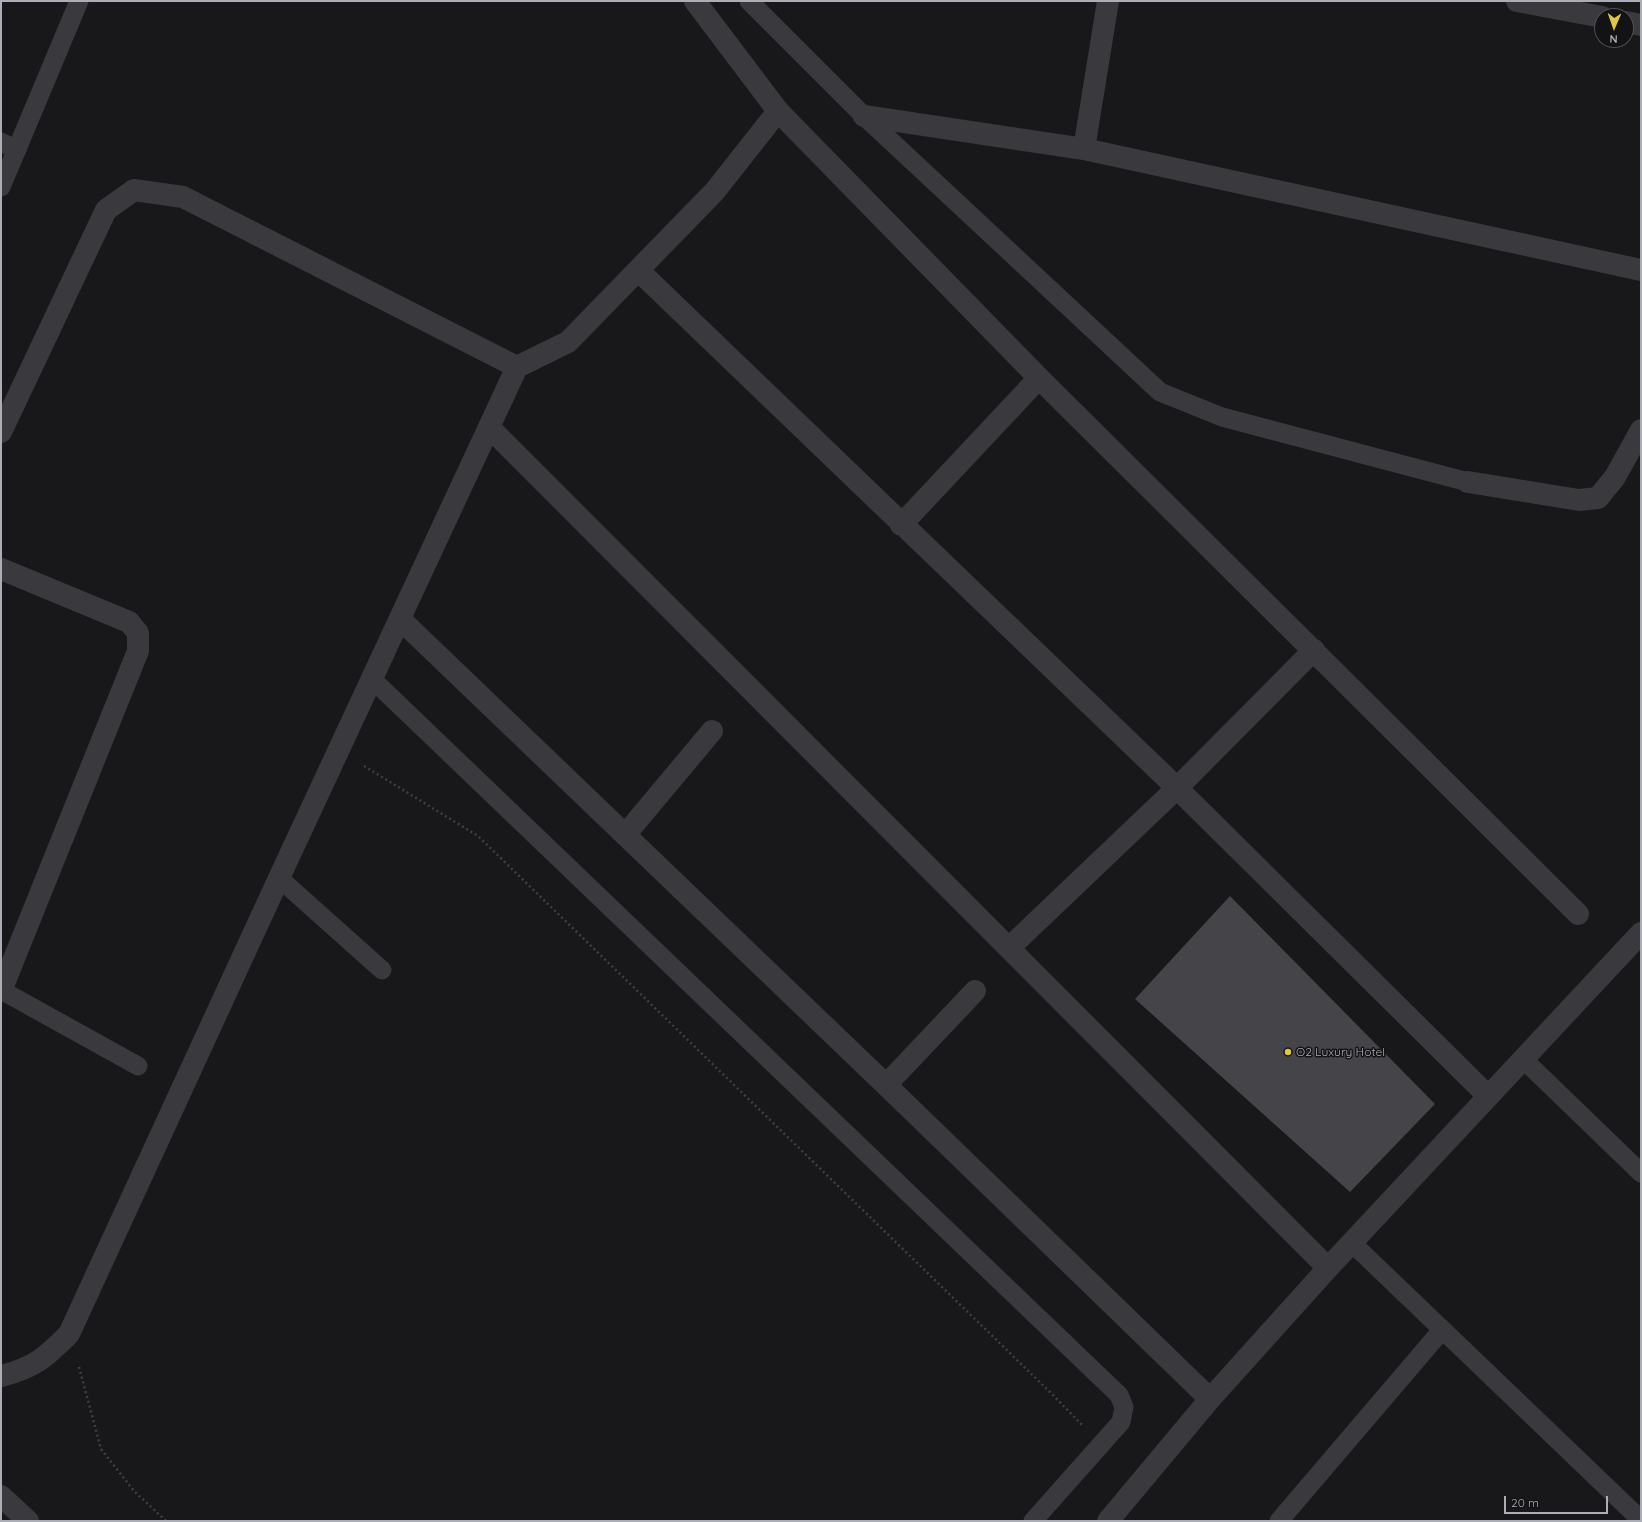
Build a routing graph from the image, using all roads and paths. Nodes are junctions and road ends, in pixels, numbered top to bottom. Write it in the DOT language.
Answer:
graph roads {
  1 [pos="78,1"];
  2 [pos="695,1"];
  3 [pos="749,1"];
  4 [pos="1108,1"];
  5 [pos="1517,1"];
  6 [pos="1594,15"];
  7 [pos="778,111"];
  8 [pos="864,116"];
  9 [pos="9,146"];
  10 [pos="1084,149"];
  11 [pos="1,187"];
  12 [pos="638,270"];
  13 [pos="1641,270"];
  14 [pos="517,367"];
  15 [pos="1039,378"];
  16 [pos="489,428"];
  17 [pos="1641,430"];
  18 [pos="1,432"];
  19 [pos="1468,482"];
  20 [pos="901,525"];
  21 [pos="1,569"];
  22 [pos="400,619"];
  23 [pos="1314,650"];
  24 [pos="372,679"];
  25 [pos="712,731"];
  26 [pos="338,750"];
  27 [pos="1177,788"];
  28 [pos="625,835"];
  29 [pos="279,878"];
  30 [pos="1578,914"];
  31 [pos="1641,933"];
  32 [pos="1009,948"];
  33 [pos="382,970"];
  34 [pos="1,991"];
  35 [pos="975,992"];
  36 [pos="1523,1059"];
  37 [pos="138,1066"];
  38 [pos="886,1085"];
  39 [pos="1488,1096"];
  40 [pos="1641,1173"];
  41 [pos="1351,1242"];
  42 [pos="1328,1268"];
  43 [pos="1442,1330"];
  44 [pos="69,1334"];
  45 [pos="1,1376"];
  46 [pos="1052,1394"];
  47 [pos="1210,1399"];
  48 [pos="1,1496"];
  49 [pos="1641,1520"];
  50 [pos="28,1521"];
  51 [pos="166,1521"];
  52 [pos="1033,1521"];
  53 [pos="1108,1521"];
  54 [pos="1279,1521"];
  1 -- 9 [label="lane"];
  2 -- 7 [label="street"];
  3 -- 8 [label="lane"];
  4 -- 10 [label="street"];
  5 -- 6 [label="street"];
  7 -- 12 [label="street"];
  7 -- 15 [label="street"];
  8 -- 10 [label="street"];
  8 -- 19 [label="lane"];
  9 -- 11 [label="lane"];
  10 -- 13 [label="street"];
  12 -- 14 [label="street"];
  12 -- 20 [label="street"];
  14 -- 16 [label="street"];
  14 -- 18 [label="street"];
  15 -- 20 [label="street"];
  15 -- 23 [label="street"];
  16 -- 22 [label="street"];
  16 -- 32 [label="street"];
  17 -- 19 [label="street"];
  20 -- 27 [label="street"];
  21 -- 34 [label="street"];
  22 -- 24 [label="street"];
  22 -- 28 [label="street"];
  23 -- 27 [label="street"];
  23 -- 30 [label="street"];
  24 -- 26 [label="street"];
  24 -- 52 [label="lane"];
  25 -- 28 [label="street"];
  26 -- 29 [label="street"];
  26 -- 46 [label="path"];
  27 -- 32 [label="street"];
  27 -- 39 [label="street"];
  28 -- 38 [label="street"];
  29 -- 33 [label="lane"];
  29 -- 44 [label="street"];
  31 -- 36 [label="street"];
  32 -- 42 [label="street"];
  34 -- 37 [label="lane"];
  35 -- 38 [label="street"];
  36 -- 39 [label="street"];
  36 -- 40 [label="lane"];
  38 -- 47 [label="street"];
  39 -- 41 [label="street"];
  41 -- 42 [label="street"];
  41 -- 43 [label="lane"];
  42 -- 47 [label="street"];
  43 -- 49 [label="lane"];
  43 -- 54 [label="lane"];
  44 -- 45 [label="street"];
  44 -- 51 [label="path"];
  47 -- 53 [label="street"];
  48 -- 50 [label="street"];
}
